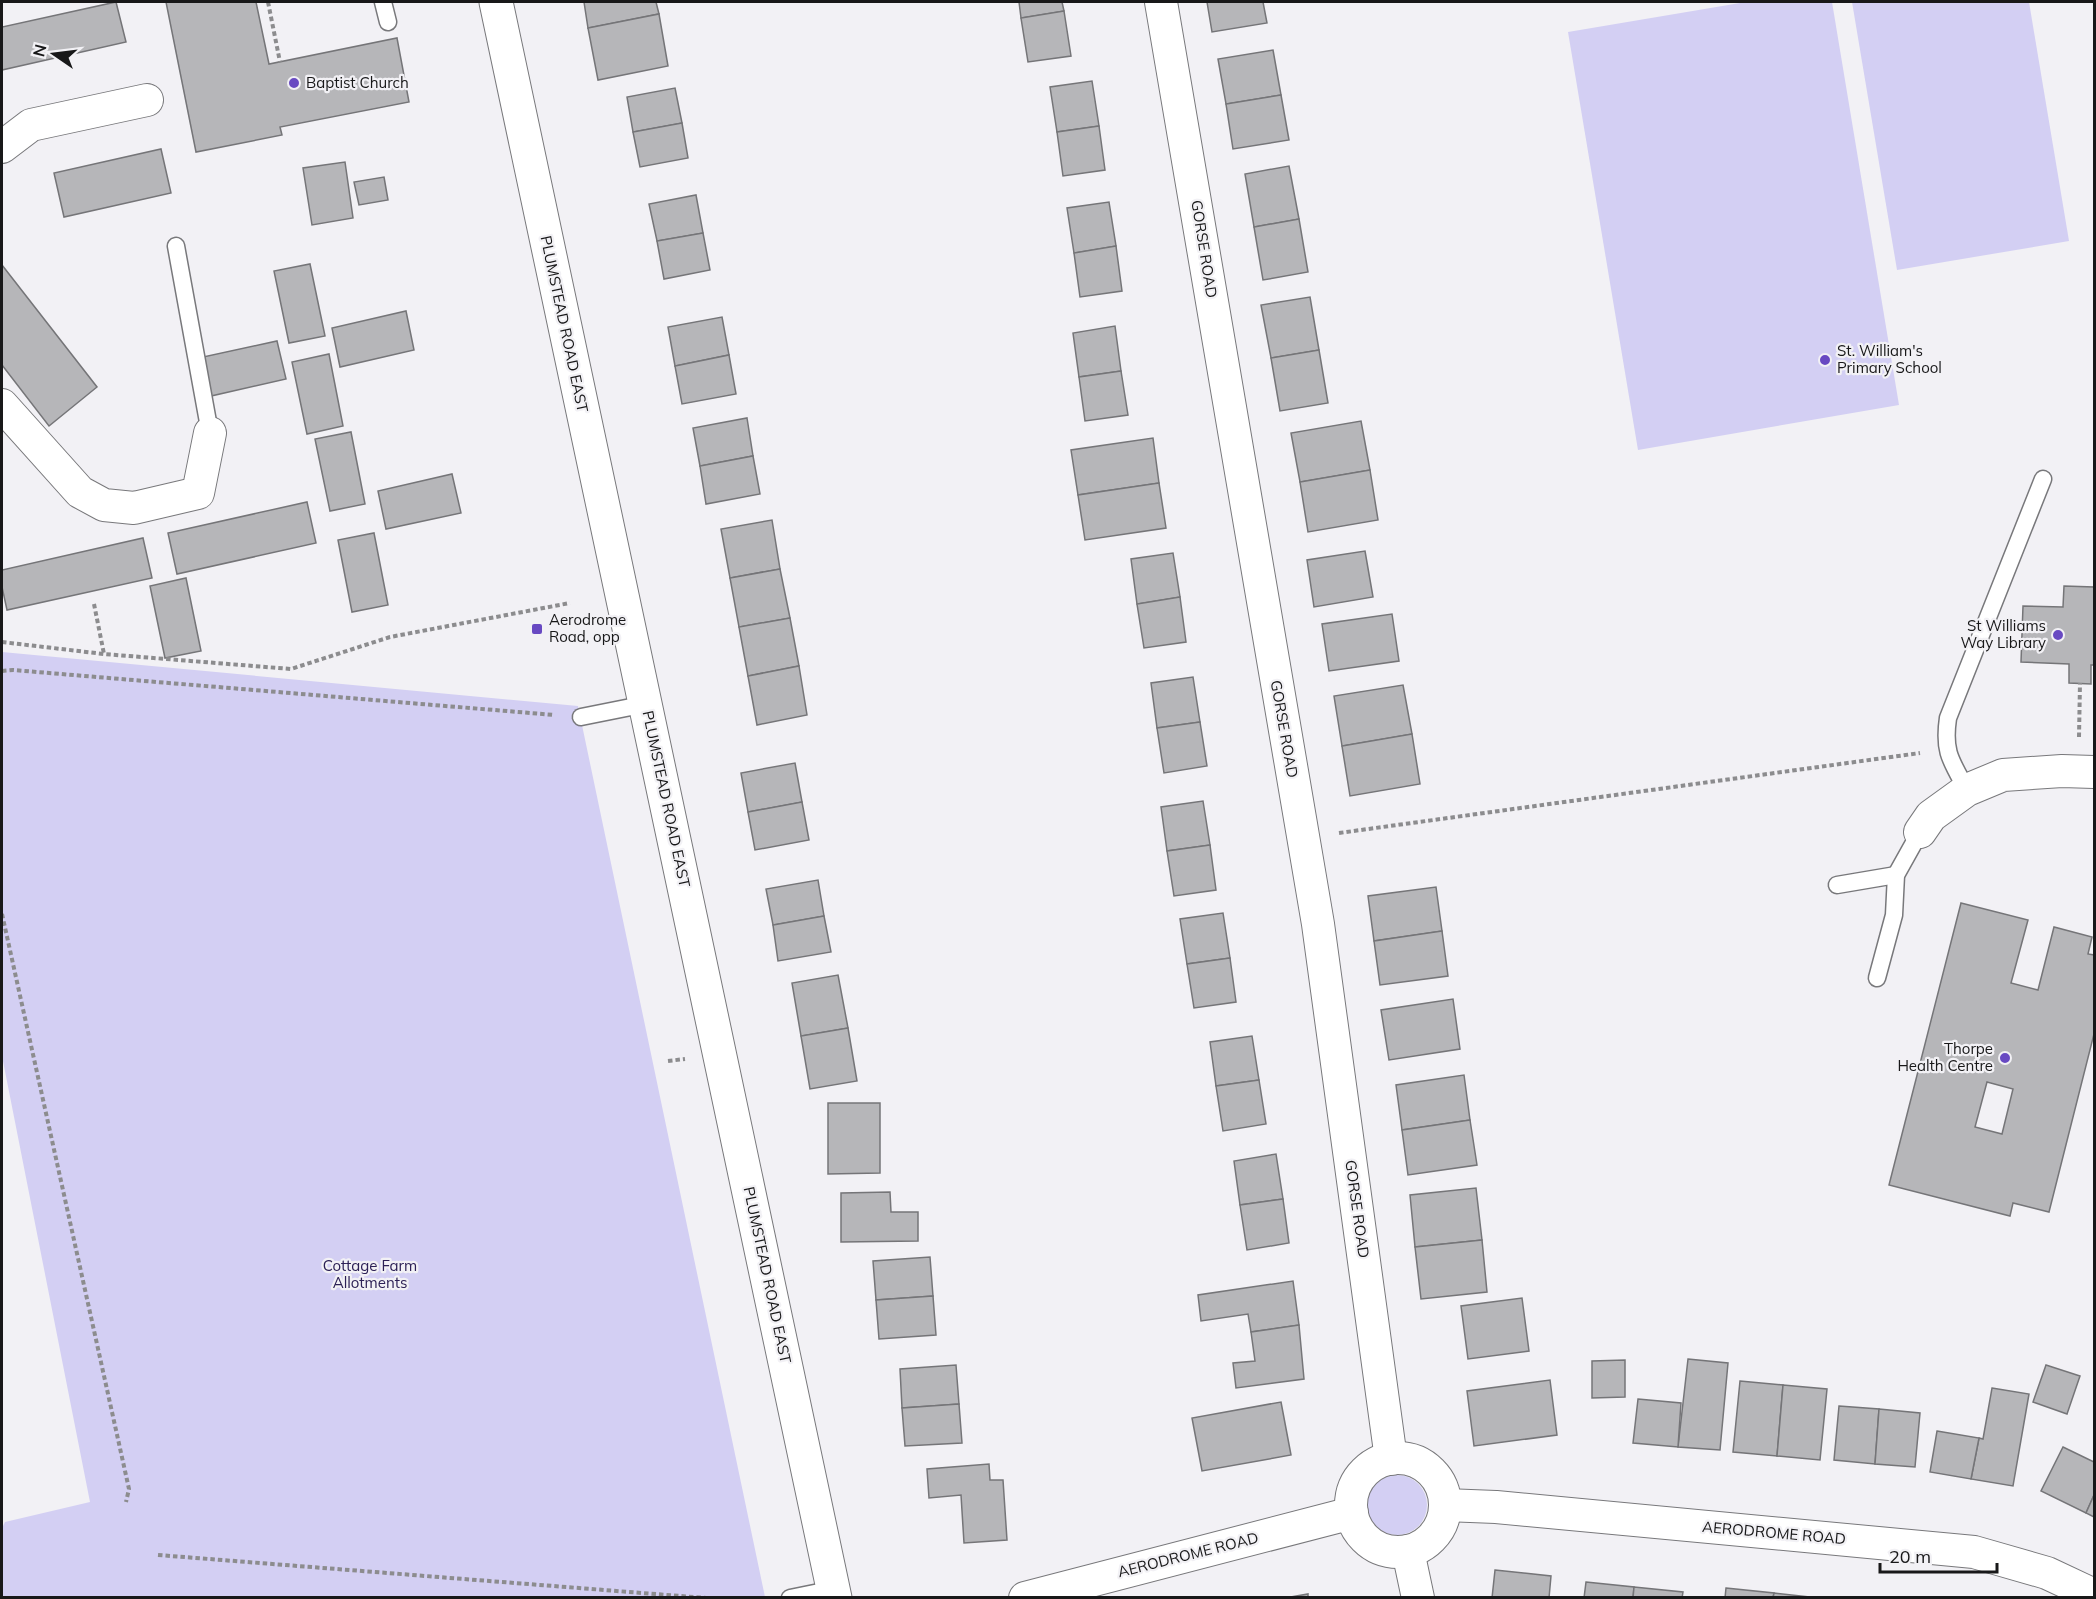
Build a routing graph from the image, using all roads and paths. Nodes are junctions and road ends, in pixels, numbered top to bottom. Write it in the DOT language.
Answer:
graph roads {
  1 [pos="268,2"];
  2 [pos="383,2"];
  3 [pos="496,2"];
  4 [pos="1161,2"];
  5 [pos="388,22"];
  6 [pos="280,62"];
  7 [pos="147,100"];
  8 [pos="2,147"];
  9 [pos="176,246"];
  10 [pos="2,405"];
  11 [pos="210,433"];
  12 [pos="2043,479"];
  13 [pos="570,603"];
  14 [pos="94,604"];
  15 [pos="2,642"];
  16 [pos="104,654"];
  17 [pos="2,671"];
  18 [pos="2080,683"];
  19 [pos="646,704"];
  20 [pos="581,717"];
  21 [pos="1947,749"];
  22 [pos="2087,772"];
  23 [pos="1967,790"];
  24 [pos="1920,832"];
  25 [pos="1303,838"];
  26 [pos="1896,874"];
  27 [pos="1837,885"];
  28 [pos="2,914"];
  29 [pos="1877,978"];
  30 [pos="1391,1459"];
  31 [pos="126,1502"];
  32 [pos="1445,1505"];
  33 [pos="1352,1513"];
  34 [pos="1408,1551"];
  35 [pos="158,1556"];
  36 [pos="2042,1585"];
  37 [pos="834,1593"];
  38 [pos="2094,1595"];
  39 [pos="706,1598"];
  40 [pos="790,1598"];
  41 [pos="1025,1598"];
  42 [pos="1418,1598"];
  1 -- 6 [label="path"];
  2 -- 5 [label="lane"];
  3 -- 19 [label="street, PLUMSTEAD ROAD EAST"];
  4 -- 25 [label="street, GORSE ROAD"];
  7 -- 8 [label="street"];
  9 -- 11 [label="lane"];
  10 -- 11 [label="street"];
  12 -- 21 [label="lane"];
  13 -- 16 [label="path"];
  14 -- 16 [label="path"];
  15 -- 16 [label="path"];
  17 -- 20 [label="path"];
  18 -- 22 [label="path"];
  19 -- 20 [label="lane"];
  19 -- 37 [label="street, PLUMSTEAD ROAD EAST"];
  21 -- 23 [label="lane"];
  21 -- 25 [label="path"];
  22 -- 23 [label="street"];
  23 -- 24 [label="street"];
  24 -- 26 [label="lane"];
  25 -- 30 [label="street, GORSE ROAD"];
  26 -- 27 [label="lane"];
  26 -- 29 [label="lane"];
  28 -- 31 [label="path"];
  30 -- 32 [label="street"];
  30 -- 33 [label="street"];
  32 -- 34 [label="street"];
  32 -- 36 [label="street, AERODROME ROAD"];
  33 -- 34 [label="street"];
  33 -- 41 [label="street, AERODROME ROAD"];
  34 -- 42 [label="street"];
  35 -- 39 [label="path"];
  36 -- 38 [label="street, AERODROME ROAD"];
  37 -- 40 [label="lane"];
}
